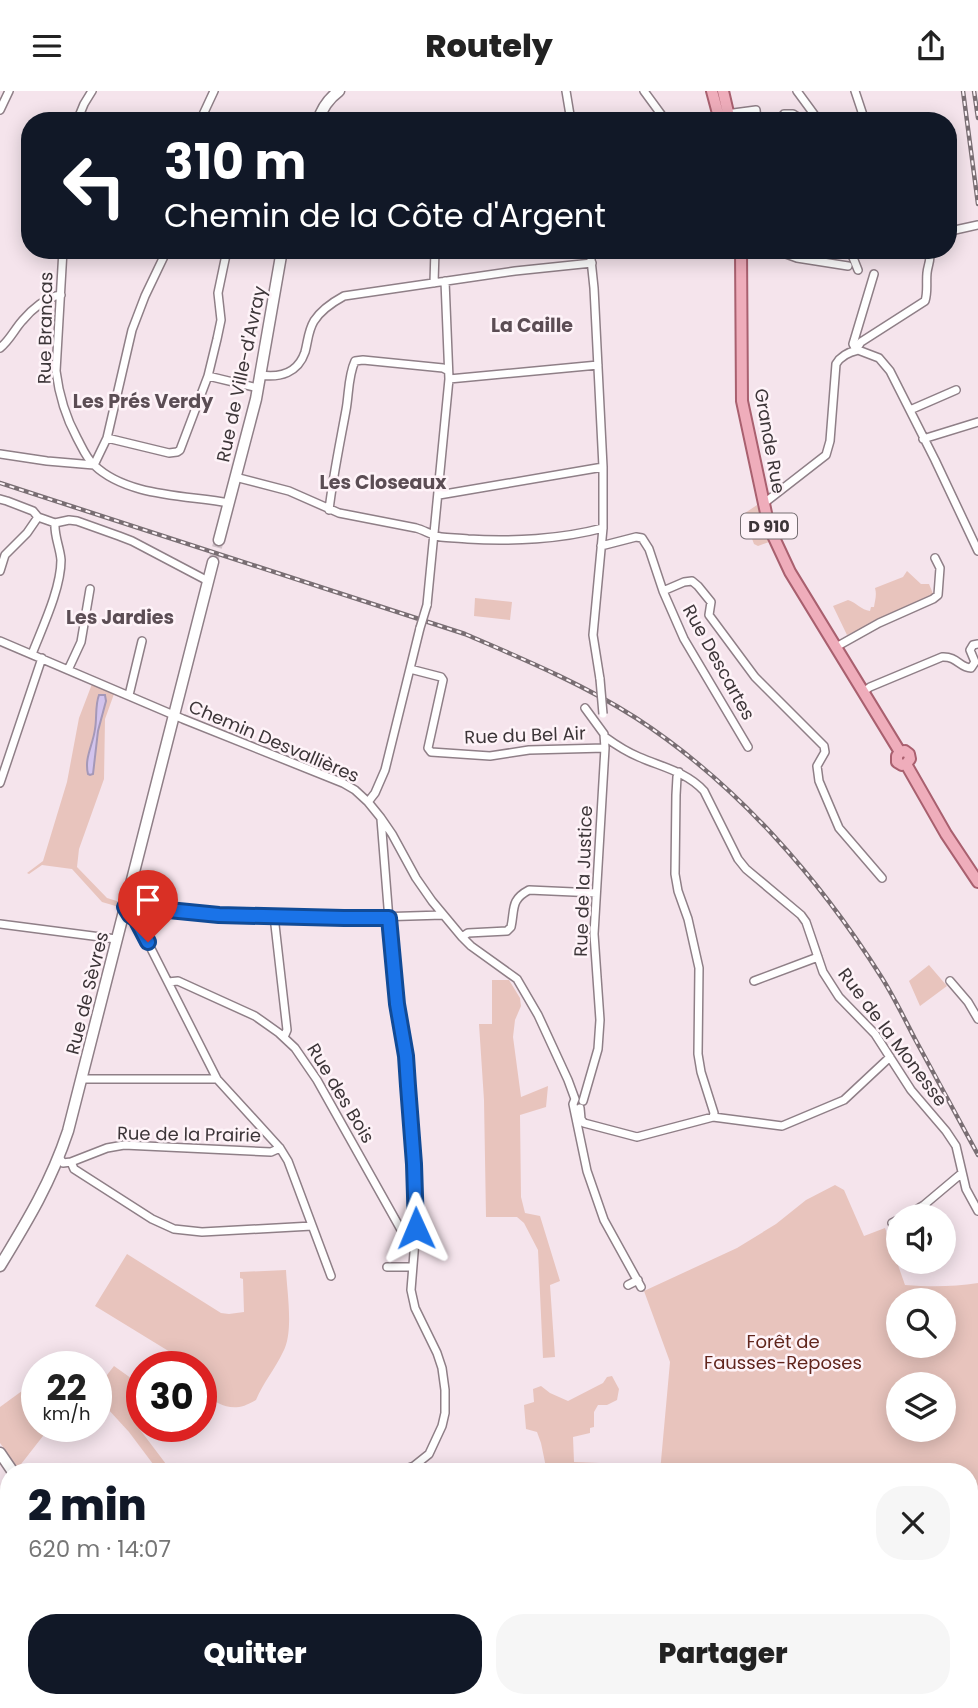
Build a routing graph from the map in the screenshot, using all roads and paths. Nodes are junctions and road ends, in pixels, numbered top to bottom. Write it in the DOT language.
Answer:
graph roads {
  1 [pos="9,91"];
  2 [pos="92,91"];
  3 [pos="214,91"];
  4 [pos="339,91"];
  5 [pos="566,91"];
  6 [pos="644,91"];
  7 [pos="712,91"];
  8 [pos="723,91"];
  9 [pos="797,91"];
  10 [pos="855,91"];
  11 [pos="328,95"];
  12 [pos="0,110"];
  13 [pos="80,112"];
  14 [pos="204,112"];
  15 [pos="321,112"];
  16 [pos="570,112"];
  17 [pos="659,112"];
  18 [pos="723,112"];
  19 [pos="725,112"];
  20 [pos="812,112"];
  21 [pos="862,112"];
  22 [pos="978,225"];
  23 [pos="957,230"];
  24 [pos="63,259"];
  25 [pos="163,259"];
  26 [pos="225,259"];
  27 [pos="280,259"];
  28 [pos="435,259"];
  29 [pos="591,259"];
  30 [pos="737,259"];
  31 [pos="741,259"];
  32 [pos="804,259"];
  33 [pos="854,259"];
  34 [pos="930,259"];
  35 [pos="592,263"];
  36 [pos="848,265"];
  37 [pos="858,270"];
  38 [pos="740,271"];
  39 [pos="874,275"];
  40 [pos="445,281"];
  41 [pos="434,283"];
  42 [pos="61,295"];
  43 [pos="0,348"];
  44 [pos="856,350"];
  45 [pos="598,365"];
  46 [pos="447,370"];
  47 [pos="260,375"];
  48 [pos="208,376"];
  49 [pos="449,379"];
  50 [pos="258,388"];
  51 [pos="956,390"];
  52 [pos="910,410"];
  53 [pos="978,422"];
  54 [pos="107,438"];
  55 [pos="923,439"];
  56 [pos="0,454"];
  57 [pos="94,465"];
  58 [pos="603,467"];
  59 [pos="235,477"];
  60 [pos="439,495"];
  61 [pos="0,499"];
  62 [pos="229,503"];
  63 [pos="763,504"];
  64 [pos="329,510"];
  65 [pos="38,517"];
  66 [pos="55,523"];
  67 [pos="603,527"];
  68 [pos="435,535"];
  69 [pos="219,540"];
  70 [pos="601,546"];
  71 [pos="978,551"];
  72 [pos="935,558"];
  73 [pos="213,562"];
  74 [pos="0,571"];
  75 [pos="208,581"];
  76 [pos="90,589"];
  77 [pos="663,590"];
  78 [pos="0,641"];
  79 [pos="142,641"];
  80 [pos="978,644"];
  81 [pos="836,647"];
  82 [pos="32,654"];
  83 [pos="42,658"];
  84 [pos="410,669"];
  85 [pos="68,670"];
  86 [pos="863,692"];
  87 [pos="129,695"];
  88 [pos="584,708"];
  89 [pos="174,715"];
  90 [pos="604,736"];
  91 [pos="748,747"];
  92 [pos="605,748"];
  93 [pos="679,772"];
  94 [pos="0,783"];
  95 [pos="368,802"];
  96 [pos="381,818"];
  97 [pos="882,878"];
  98 [pos="978,882"];
  99 [pos="596,893"];
  100 [pos="125,907"];
  101 [pos="443,915"];
  102 [pos="274,916"];
  103 [pos="389,918"];
  104 [pos="0,924"];
  105 [pos="462,937"];
  106 [pos="116,939"];
  107 [pos="818,957"];
  108 [pos="754,981"];
  109 [pos="950,981"];
  110 [pos="168,982"];
  111 [pos="978,1019"];
  112 [pos="284,1037"];
  113 [pos="890,1057"];
  114 [pos="81,1079"];
  115 [pos="217,1079"];
  116 [pos="578,1104"];
  117 [pos="713,1117"];
  118 [pos="582,1126"];
  119 [pos="281,1148"];
  120 [pos="59,1157"];
  121 [pos="71,1162"];
  122 [pos="962,1173"];
  123 [pos="925,1204"];
  124 [pos="978,1211"];
  125 [pos="312,1226"];
  126 [pos="415,1238"];
  127 [pos="0,1266"];
  128 [pos="387,1267"];
  129 [pos="412,1267"];
  130 [pos="331,1276"];
  131 [pos="628,1285"];
  132 [pos="418,1463"];
  1 -- 12 [label="street"];
  2 -- 13 [label="street"];
  3 -- 14 [label="street"];
  4 -- 11 [label="main road"];
  5 -- 16 [label="street"];
  6 -- 17 [label="street"];
  7 -- 18 [label="main road"];
  8 -- 19 [label="main road"];
  9 -- 20 [label="street"];
  10 -- 21 [label="street"];
  11 -- 15 [label="main road"];
  22 -- 23 [label="street"];
  24 -- 42 [label="street, Rue Brancas"];
  25 -- 54 [label="street"];
  26 -- 48 [label="street"];
  27 -- 47 [label="main road, Rue de Ville-d'Avray"];
  28 -- 41 [label="street"];
  29 -- 35 [label="street, Rue de la Justice"];
  30 -- 38 [label="main road, Grande Rue / D 910"];
  31 -- 38 [label="main road, Grande Rue / D 910"];
  32 -- 36 [label="street"];
  33 -- 37 [label="street"];
  34 -- 44 [label="street"];
  35 -- 40 [label="street"];
  35 -- 45 [label="street, Rue de la Justice"];
  38 -- 63 [label="main road, Grande Rue / D 910"];
  39 -- 44 [label="street"];
  40 -- 41 [label="street"];
  40 -- 46 [label="street"];
  41 -- 47 [label="street"];
  42 -- 43 [label="street"];
  42 -- 57 [label="street, Rue Brancas"];
  44 -- 52 [label="street"];
  44 -- 63 [label="street"];
  45 -- 49 [label="street"];
  45 -- 58 [label="street, Rue de la Justice"];
  46 -- 49 [label="street"];
  46 -- 64 [label="street"];
  47 -- 50 [label="main road, Rue de Ville-d'Avray"];
  48 -- 50 [label="street"];
  48 -- 54 [label="street"];
  49 -- 60 [label="street"];
  50 -- 59 [label="main road, Rue de Ville-d'Avray"];
  51 -- 52 [label="street"];
  52 -- 55 [label="street"];
  53 -- 55 [label="street"];
  54 -- 57 [label="street"];
  55 -- 71 [label="street"];
  56 -- 57 [label="street"];
  57 -- 62 [label="street, Rue Brancas"];
  58 -- 60 [label="street"];
  58 -- 67 [label="street, Rue de la Justice"];
  59 -- 62 [label="main road, Rue de Ville-d'Avray"];
  59 -- 64 [label="street"];
  60 -- 68 [label="street"];
  61 -- 65 [label="street"];
  62 -- 69 [label="main road, Rue de Ville-d'Avray"];
  63 -- 81 [label="main road, Grande Rue / D 910"];
  64 -- 68 [label="street"];
  65 -- 66 [label="street"];
  65 -- 74 [label="street"];
  66 -- 75 [label="street"];
  66 -- 82 [label="street"];
  67 -- 68 [label="street"];
  67 -- 70 [label="street, Rue de la Justice"];
  68 -- 84 [label="street, bridge"];
  70 -- 77 [label="street, Rue Descartes"];
  70 -- 90 [label="street, Rue de la Justice, bridge"];
  72 -- 81 [label="street"];
  73 -- 75 [label="main road, Rue de Sèvres"];
  75 -- 89 [label="main road, Rue de Sèvres"];
  76 -- 85 [label="street"];
  77 -- 91 [label="street, Rue Descartes"];
  77 -- 97 [label="street"];
  78 -- 82 [label="street, Chemin Desvallières"];
  79 -- 87 [label="street"];
  80 -- 86 [label="street"];
  81 -- 86 [label="main road, Grande Rue / D 910"];
  82 -- 83 [label="street, Chemin Desvallières"];
  83 -- 85 [label="street, Chemin Desvallières"];
  83 -- 94 [label="street"];
  84 -- 92 [label="street, Rue du Bel Air"];
  84 -- 95 [label="street"];
  85 -- 87 [label="street, Chemin Desvallières"];
  86 -- 98 [label="main road, Grande Rue / D 910"];
  87 -- 89 [label="street, Chemin Desvallières"];
  88 -- 90 [label="street"];
  89 -- 95 [label="street, Chemin Desvallières"];
  89 -- 100 [label="main road, Rue de Sèvres"];
  90 -- 92 [label="street, Rue de la Justice"];
  90 -- 93 [label="street, Rue de la Monesse"];
  92 -- 99 [label="street, Rue de la Justice"];
  93 -- 107 [label="street, Rue de la Monesse"];
  93 -- 117 [label="street"];
  95 -- 96 [label="street, Chemin Desvallières"];
  96 -- 101 [label="street, Chemin Desvallières"];
  96 -- 103 [label="street"];
  99 -- 105 [label="street"];
  99 -- 116 [label="street, Rue de la Justice"];
  100 -- 102 [label="street"];
  100 -- 106 [label="main road, Rue de Sèvres"];
  100 -- 110 [label="street"];
  101 -- 103 [label="street"];
  101 -- 105 [label="street, Chemin Desvallières"];
  102 -- 103 [label="street"];
  102 -- 112 [label="street"];
  103 -- 126 [label="street"];
  104 -- 106 [label="street"];
  105 -- 116 [label="street, Chemin Desvallières"];
  106 -- 114 [label="main road, Rue de Sèvres"];
  107 -- 108 [label="street, Rue de la Monesse"];
  107 -- 113 [label="street, Rue de la Monesse"];
  109 -- 111 [label="street"];
  110 -- 112 [label="street, Rue des Bois"];
  110 -- 115 [label="street"];
  112 -- 126 [label="street, Rue des Bois"];
  113 -- 117 [label="street"];
  113 -- 122 [label="street, Rue de la Monesse"];
  114 -- 115 [label="street"];
  114 -- 120 [label="main road, Rue de Sèvres"];
  115 -- 119 [label="street"];
  116 -- 118 [label="street"];
  117 -- 118 [label="street"];
  118 -- 131 [label="street"];
  119 -- 121 [label="street, Rue de la Prairie"];
  119 -- 125 [label="street"];
  120 -- 121 [label="street"];
  120 -- 127 [label="main road, Rue de Sèvres"];
  121 -- 125 [label="street"];
  122 -- 123 [label="street"];
  122 -- 124 [label="street, Rue de la Monesse"];
  125 -- 130 [label="street"];
  126 -- 129 [label="street"];
  128 -- 129 [label="street"];
  129 -- 132 [label="street"];
}
